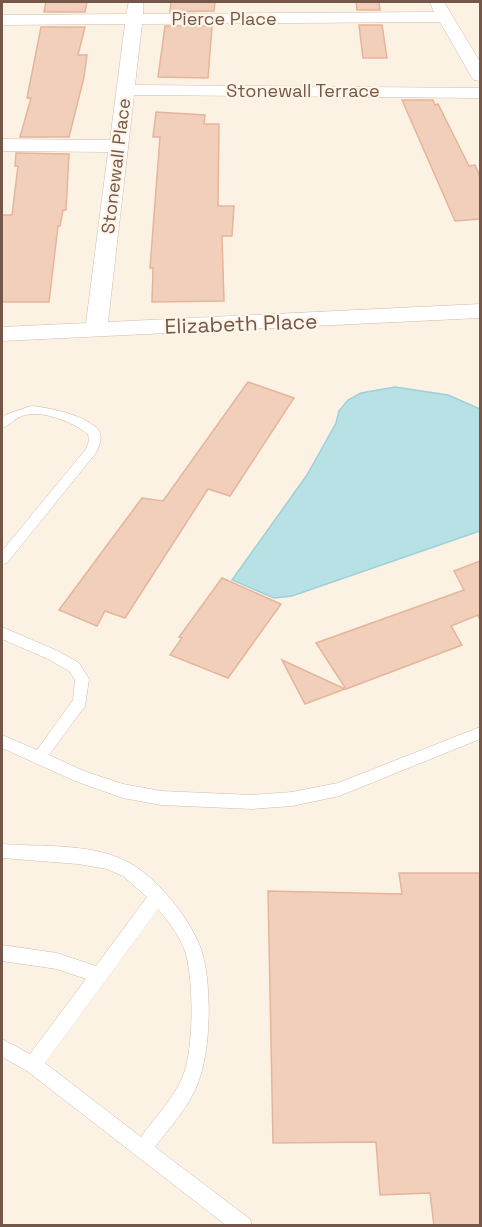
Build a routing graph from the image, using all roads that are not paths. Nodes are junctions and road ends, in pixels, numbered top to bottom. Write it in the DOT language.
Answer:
graph roads {
  1 [pos="436,2"];
  2 [pos="135,10"];
  3 [pos="446,17"];
  4 [pos="2,20"];
  5 [pos="480,76"];
  6 [pos="126,90"];
  7 [pos="480,93"];
  8 [pos="2,145"];
  9 [pos="119,146"];
  10 [pos="480,311"];
  11 [pos="96,330"];
  12 [pos="2,334"];
  13 [pos="2,424"];
  14 [pos="2,559"];
  15 [pos="2,633"];
  16 [pos="480,733"];
  17 [pos="2,741"];
  18 [pos="39,758"];
  19 [pos="2,851"];
  20 [pos="156,897"];
  21 [pos="2,953"];
  22 [pos="99,975"];
  23 [pos="2,1048"];
  24 [pos="33,1065"];
  25 [pos="143,1149"];
  26 [pos="243,1226"];
  1 -- 3 [label="street"];
  2 -- 3 [label="street, Pierce Place"];
  2 -- 4 [label="street, Pierce Place"];
  2 -- 6 [label="street, Stonewall Place"];
  3 -- 5 [label="street"];
  6 -- 7 [label="street, Stonewall Terrace"];
  6 -- 9 [label="street, Stonewall Place"];
  8 -- 9 [label="street"];
  9 -- 11 [label="street, Stonewall Place"];
  10 -- 11 [label="street, Elizabeth Place"];
  11 -- 12 [label="street, Elizabeth Place"];
  13 -- 14 [label="lane"];
  15 -- 18 [label="lane"];
  16 -- 18 [label="lane"];
  17 -- 18 [label="lane"];
  19 -- 20 [label="lane"];
  20 -- 22 [label="lane"];
  20 -- 25 [label="lane"];
  21 -- 22 [label="lane"];
  22 -- 24 [label="lane"];
  23 -- 24 [label="lane"];
  24 -- 25 [label="lane"];
  25 -- 26 [label="lane"];
}
